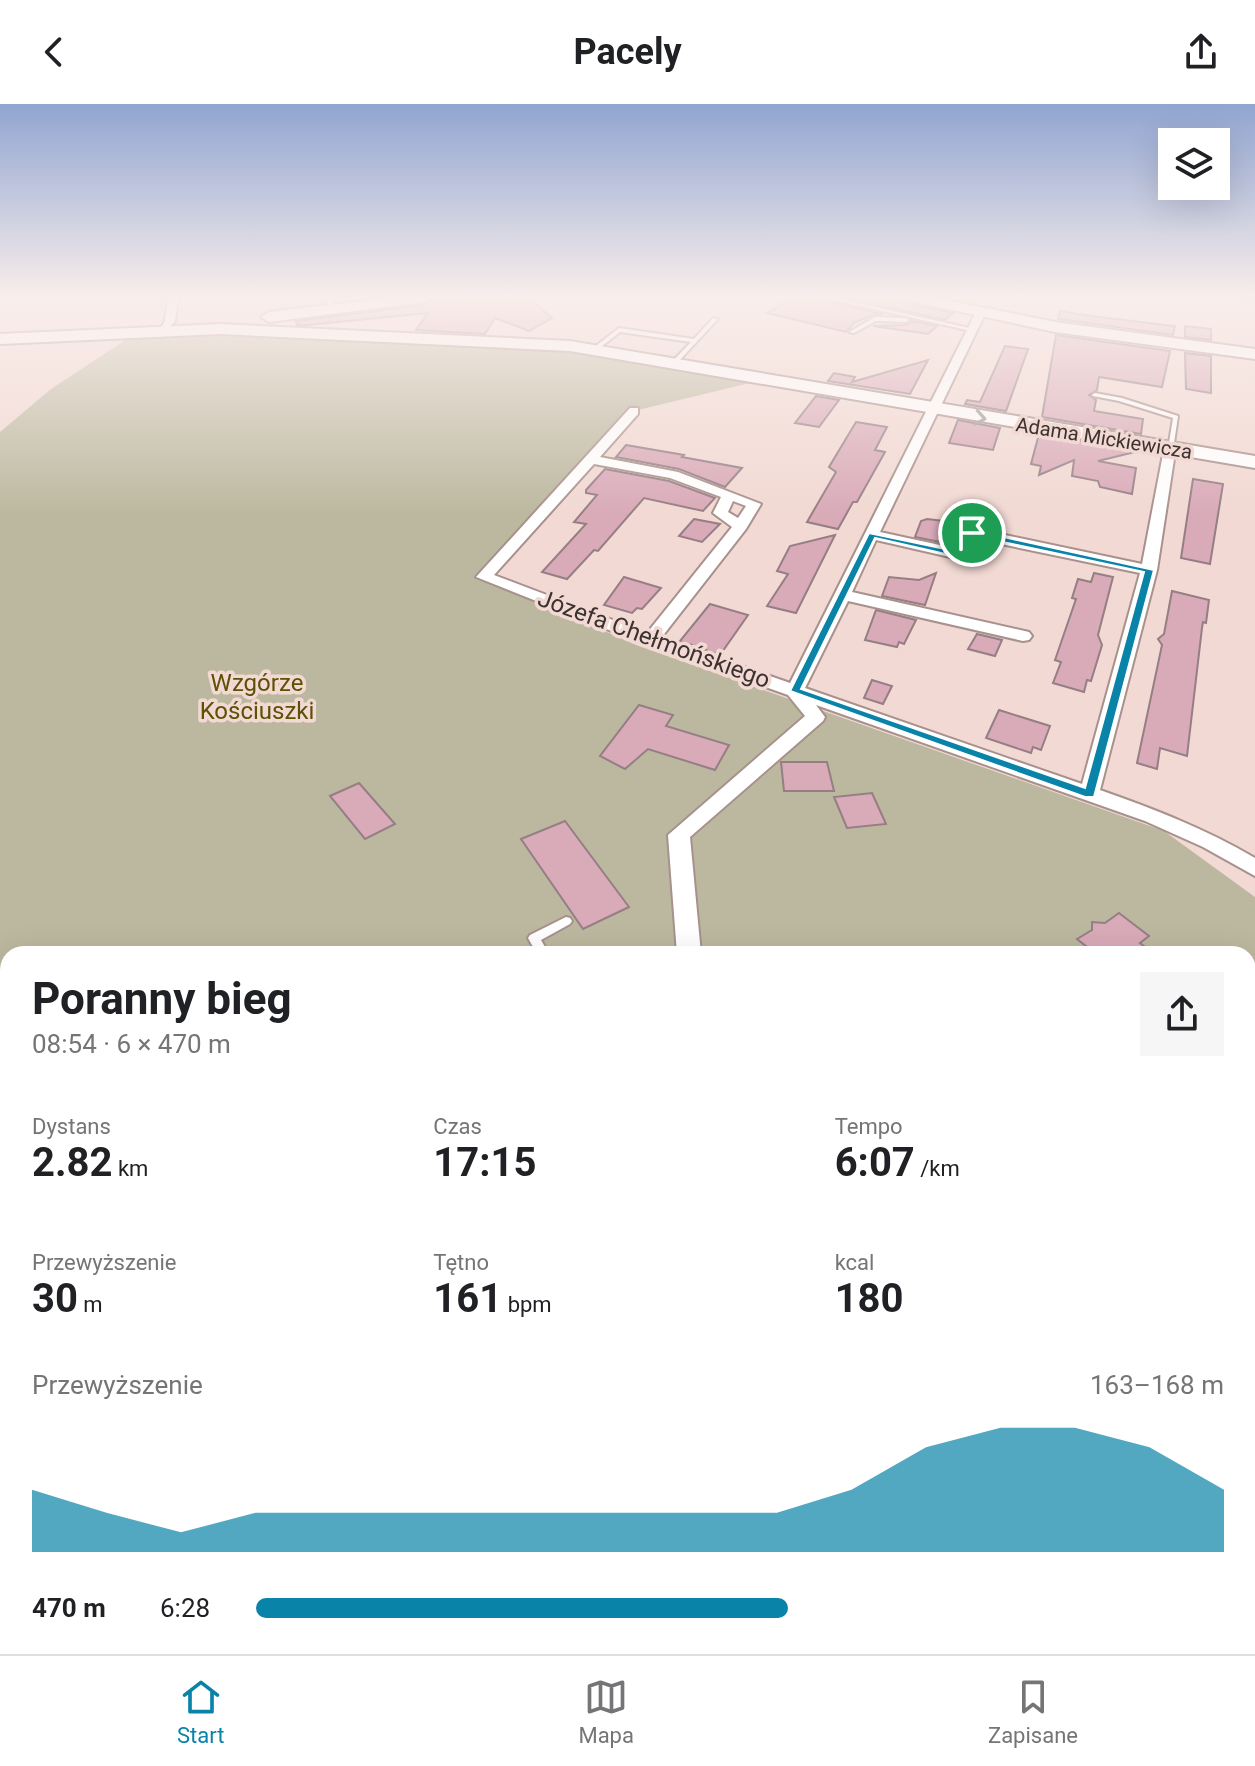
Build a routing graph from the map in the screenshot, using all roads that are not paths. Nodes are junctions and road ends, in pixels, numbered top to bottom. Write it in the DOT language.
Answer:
graph roads {
  1 [pos="715,370"];
  2 [pos="951,370"];
  3 [pos="1095,395"];
  4 [pos="932,409"];
  5 [pos="634,411"];
  6 [pos="1171,449"];
  7 [pos="591,459"];
  8 [pos="1255,462"];
  9 [pos="729,495"];
  10 [pos="741,526"];
  11 [pos="872,535"];
  12 [pos="1149,570"];
  13 [pos="844,595"];
  14 [pos="1023,636"];
  15 [pos="650,640"];
  16 [pos="795,691"];
  17 [pos="1089,794"];
  18 [pos="1255,868"];
  19 [pos="566,921"];
  20 [pos="538,946"];
  21 [pos="688,946"];
  1 -- 4 [label="street, Adama Mickiewicza"];
  2 -- 4 [label="street"];
  3 -- 6 [label="lane"];
  4 -- 6 [label="street, Adama Mickiewicza, one-way"];
  4 -- 11 [label="street"];
  5 -- 7 [label="street, Józefa Chełmońskiego"];
  6 -- 8 [label="street, Adama Mickiewicza"];
  6 -- 12 [label="street"];
  7 -- 9 [label="street"];
  7 -- 15 [label="street, Józefa Chełmońskiego"];
  9 -- 10 [label="street"];
  9 -- 10 [label="street"];
  10 -- 15 [label="street"];
  11 -- 12 [label="street"];
  11 -- 13 [label="street"];
  12 -- 17 [label="street"];
  13 -- 14 [label="street"];
  13 -- 16 [label="street"];
  15 -- 16 [label="street, Józefa Chełmońskiego"];
  16 -- 17 [label="street, Józefa Chełmońskiego"];
  16 -- 21 [label="street"];
  17 -- 18 [label="street, Józefa Chełmońskiego"];
  19 -- 20 [label="lane"];
}
